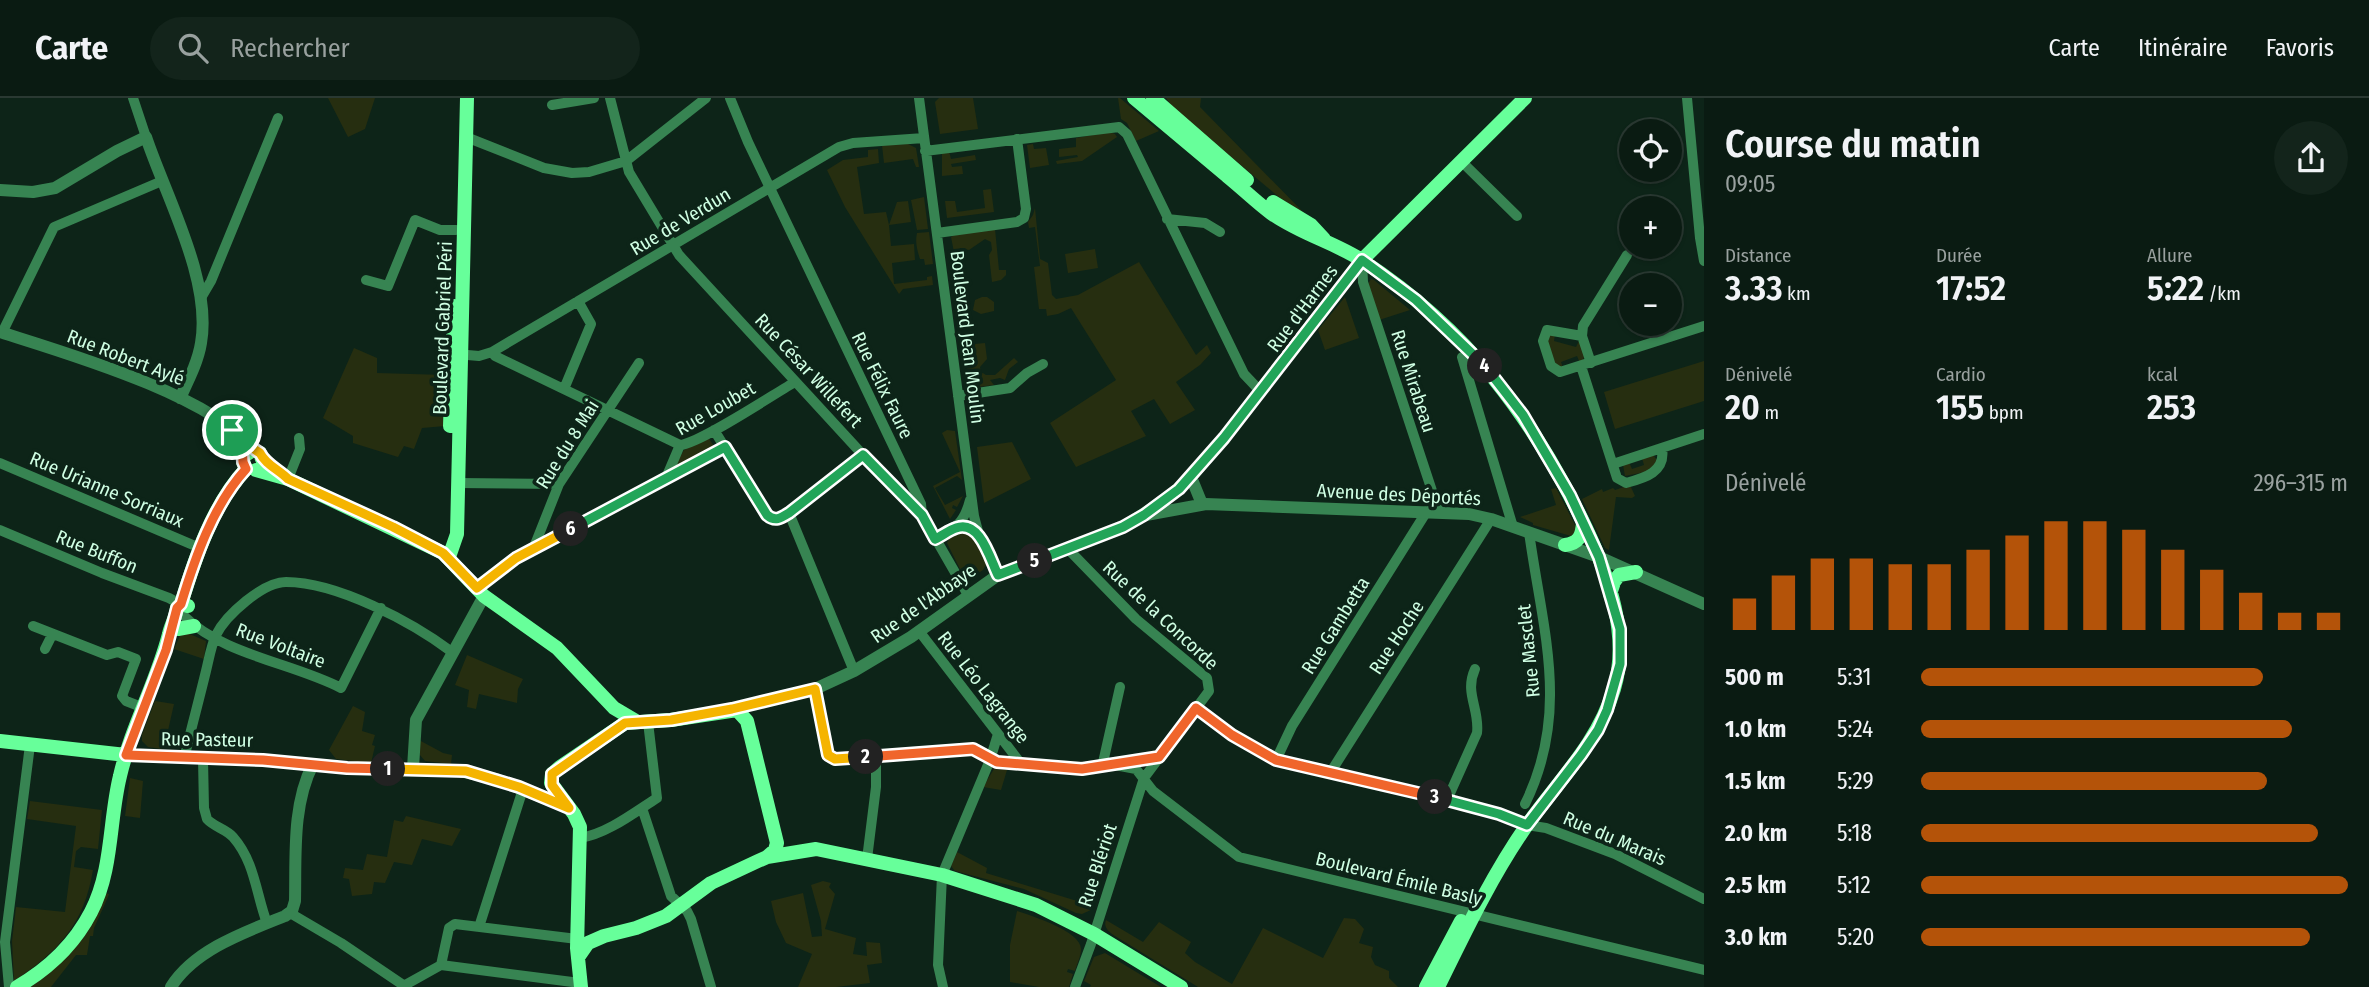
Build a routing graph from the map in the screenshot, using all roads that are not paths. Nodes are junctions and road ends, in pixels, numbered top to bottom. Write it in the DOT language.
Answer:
graph roads {
  1 [pos="134,98"];
  2 [pos="458,98"];
  3 [pos="467,98"];
  4 [pos="594,98"];
  5 [pos="610,98"];
  6 [pos="706,98"];
  7 [pos="730,98"];
  8 [pos="919,98"];
  9 [pos="1134,98"];
  10 [pos="1153,98"];
  11 [pos="1525,98"];
  12 [pos="1687,98"];
  13 [pos="551,105"];
  14 [pos="278,118"];
  15 [pos="146,137"];
  16 [pos="466,137"];
  17 [pos="924,138"];
  18 [pos="1017,139"];
  19 [pos="925,151"];
  20 [pos="626,161"];
  21 [pos="1462,162"];
  22 [pos="162,181"];
  23 [pos="770,187"];
  24 [pos="0,190"];
  25 [pos="1517,216"];
  26 [pos="1167,219"];
  27 [pos="456,230"];
  28 [pos="1220,232"];
  29 [pos="937,233"];
  30 [pos="1325,240"];
  31 [pos="673,246"];
  32 [pos="1702,246"];
  33 [pos="1625,259"];
  34 [pos="1362,260"];
  35 [pos="1704,261"];
  36 [pos="366,280"];
  37 [pos="201,298"];
  38 [pos="578,301"];
  39 [pos="1704,326"];
  40 [pos="1,333"];
  41 [pos="1582,336"];
  42 [pos="492,352"];
  43 [pos="457,354"];
  44 [pos="1462,357"];
  45 [pos="639,363"];
  46 [pos="1043,364"];
  47 [pos="1586,364"];
  48 [pos="795,382"];
  49 [pos="564,389"];
  50 [pos="1261,392"];
  51 [pos="958,396"];
  52 [pos="180,398"];
  53 [pos="608,411"];
  54 [pos="714,430"];
  55 [pos="1704,434"];
  56 [pos="299,439"];
  57 [pos="680,445"];
  58 [pos="725,447"];
  59 [pos="1662,448"];
  60 [pos="863,455"];
  61 [pos="252,461"];
  62 [pos="0,463"];
  63 [pos="1613,464"];
  64 [pos="1191,477"];
  65 [pos="666,478"];
  66 [pos="288,479"];
  67 [pos="457,483"];
  68 [pos="559,484"];
  69 [pos="911,497"];
  70 [pos="971,497"];
  71 [pos="1165,500"];
  72 [pos="1202,504"];
  73 [pos="1433,512"];
  74 [pos="789,513"];
  75 [pos="1144,515"];
  76 [pos="1491,519"];
  77 [pos="1583,523"];
  78 [pos="957,527"];
  79 [pos="1513,527"];
  80 [pos="0,530"];
  81 [pos="1529,532"];
  82 [pos="979,535"];
  83 [pos="935,539"];
  84 [pos="1565,545"];
  85 [pos="534,547"];
  86 [pos="201,548"];
  87 [pos="1069,549"];
  88 [pos="444,554"];
  89 [pos="1599,557"];
  90 [pos="1636,572"];
  91 [pos="998,575"];
  92 [pos="481,592"];
  93 [pos="1610,594"];
  94 [pos="968,595"];
  95 [pos="1704,604"];
  96 [pos="381,608"];
  97 [pos="1614,609"];
  98 [pos="189,618"];
  99 [pos="33,626"];
  100 [pos="919,631"];
  101 [pos="52,635"];
  102 [pos="45,649"];
  103 [pos="452,652"];
  104 [pos="1475,669"];
  105 [pos="854,671"];
  106 [pos="1119,687"];
  107 [pos="815,689"];
  108 [pos="760,703"];
  109 [pos="144,708"];
  110 [pos="614,708"];
  111 [pos="1196,708"];
  112 [pos="732,709"];
  113 [pos="747,721"];
  114 [pos="642,722"];
  115 [pos="613,730"];
  116 [pos="998,734"];
  117 [pos="0,741"];
  118 [pos="30,745"];
  119 [pos="126,755"];
  120 [pos="876,756"];
  121 [pos="1159,757"];
  122 [pos="184,759"];
  123 [pos="203,759"];
  124 [pos="990,760"];
  125 [pos="1276,760"];
  126 [pos="313,764"];
  127 [pos="1022,765"];
  128 [pos="1115,765"];
  129 [pos="1102,767"];
  130 [pos="413,768"];
  131 [pos="1331,774"];
  132 [pos="1144,778"];
  133 [pos="523,789"];
  134 [pos="1447,800"];
  135 [pos="1525,804"];
  136 [pos="1543,805"];
  137 [pos="569,808"];
  138 [pos="642,808"];
  139 [pos="1524,823"];
  140 [pos="772,826"];
  141 [pos="1546,828"];
  142 [pos="580,838"];
  143 [pos="816,849"];
  144 [pos="767,857"];
  145 [pos="867,859"];
  146 [pos="942,875"];
  147 [pos="1704,899"];
  148 [pos="681,907"];
  149 [pos="1447,908"];
  150 [pos="289,914"];
  151 [pos="1470,914"];
  152 [pos="579,916"];
  153 [pos="267,923"];
  154 [pos="479,927"];
  155 [pos="1455,932"];
  156 [pos="1094,934"];
  157 [pos="604,936"];
  158 [pos="577,939"];
  159 [pos="579,956"];
  160 [pos="441,965"];
  161 [pos="1704,970"];
  162 [pos="581,985"];
  163 [pos="406,986"];
  164 [pos="9,987"];
  165 [pos="18,987"];
  166 [pos="171,987"];
  167 [pos="712,987"];
  168 [pos="943,987"];
  169 [pos="1074,987"];
  170 [pos="1181,987"];
  171 [pos="1426,987"];
  172 [pos="1438,987"];
  1 -- 15 [label="street"];
  2 -- 27 [label="main road, Boulevard Gabriel Péri"];
  3 -- 16 [label="main road, Boulevard Gabriel Péri"];
  4 -- 13 [label="street"];
  5 -- 20 [label="street, Rue César Willefert"];
  6 -- 20 [label="street"];
  7 -- 23 [label="street, Rue Félix Faure"];
  8 -- 17 [label="street, Boulevard Jean Moulin"];
  9 -- 30 [label="main road"];
  10 -- 30 [label="main road"];
  11 -- 21 [label="main road, Rue d'Harnes"];
  12 -- 32 [label="street"];
  14 -- 37 [label="street"];
  15 -- 22 [label="street"];
  15 -- 24 [label="street"];
  16 -- 20 [label="street"];
  16 -- 43 [label="main road, Boulevard Gabriel Péri"];
  17 -- 19 [label="street, Boulevard Jean Moulin"];
  17 -- 23 [label="street, Rue de Verdun"];
  18 -- 19 [label="street"];
  18 -- 26 [label="street"];
  18 -- 29 [label="street"];
  19 -- 29 [label="street, Boulevard Jean Moulin"];
  20 -- 31 [label="street, Rue César Willefert"];
  21 -- 25 [label="street"];
  21 -- 34 [label="main road, Rue d'Harnes"];
  22 -- 37 [label="street"];
  22 -- 40 [label="street"];
  23 -- 31 [label="street, Rue de Verdun"];
  23 -- 69 [label="street, Rue Félix Faure"];
  26 -- 28 [label="street"];
  26 -- 50 [label="street"];
  27 -- 36 [label="street"];
  27 -- 43 [label="main road, Boulevard Gabriel Péri"];
  29 -- 51 [label="street, Boulevard Jean Moulin"];
  30 -- 34 [label="main road"];
  31 -- 38 [label="street, Rue de Verdun"];
  31 -- 48 [label="street, Rue César Willefert"];
  32 -- 35 [label="street"];
  33 -- 41 [label="street"];
  34 -- 50 [label="street, Rue d'Harnes"];
  34 -- 73 [label="street, Rue Mirabeau"];
  34 -- 77 [label="main road"];
  37 -- 52 [label="street"];
  38 -- 42 [label="street, Rue de Verdun"];
  38 -- 49 [label="street"];
  39 -- 47 [label="street"];
  40 -- 52 [label="street, Rue Robert Aylé"];
  41 -- 47 [label="street"];
  41 -- 47 [label="street"];
  42 -- 43 [label="street, Rue de Verdun"];
  42 -- 49 [label="street"];
  43 -- 67 [label="main road, Boulevard Gabriel Péri"];
  43 -- 88 [label="main road, Boulevard Gabriel Péri"];
  44 -- 79 [label="street"];
  45 -- 53 [label="street, Rue du 8 Mai"];
  46 -- 51 [label="street"];
  47 -- 63 [label="street"];
  48 -- 54 [label="street, Rue Loubet"];
  48 -- 60 [label="street, Rue César Willefert"];
  49 -- 53 [label="street"];
  50 -- 64 [label="street, Rue d'Harnes"];
  51 -- 70 [label="street, Boulevard Jean Moulin"];
  52 -- 61 [label="street, Rue Robert Aylé"];
  53 -- 57 [label="street"];
  53 -- 68 [label="street, Rue du 8 Mai"];
  54 -- 57 [label="street, Rue Loubet"];
  54 -- 58 [label="street"];
  55 -- 59 [label="street"];
  56 -- 66 [label="street"];
  57 -- 65 [label="street, Rue Loubet"];
  58 -- 65 [label="street, Rue Loubet"];
  58 -- 74 [label="street"];
  59 -- 63 [label="street"];
  59 -- 63 [label="street"];
  60 -- 69 [label="street, Rue César Willefert"];
  60 -- 74 [label="street"];
  61 -- 66 [label="main road, Rue Robert Aylé"];
  61 -- 86 [label="main road"];
  62 -- 86 [label="street, Rue Urianne Sorriaux"];
  64 -- 71 [label="street, Rue d'Harnes"];
  64 -- 72 [label="street"];
  65 -- 85 [label="street, Rue Loubet"];
  66 -- 88 [label="main road, Rue Robert Aylé"];
  67 -- 68 [label="street"];
  67 -- 88 [label="main road, Boulevard Gabriel Péri"];
  68 -- 85 [label="street, Rue du 8 Mai"];
  69 -- 83 [label="street, Rue César Willefert"];
  70 -- 78 [label="street"];
  70 -- 82 [label="street, Boulevard Jean Moulin"];
  71 -- 72 [label="street, Avenue des Déportés"];
  71 -- 75 [label="street, Rue d'Harnes"];
  72 -- 73 [label="street, Avenue des Déportés"];
  72 -- 75 [label="street, Avenue des Déportés"];
  73 -- 76 [label="street, Avenue des Déportés"];
  73 -- 125 [label="street, Rue Gambetta"];
  74 -- 105 [label="street"];
  75 -- 87 [label="street, Rue de l'Abbaye"];
  76 -- 79 [label="street, Avenue des Déportés"];
  76 -- 131 [label="street, Rue Hoche"];
  77 -- 84 [label="main road"];
  77 -- 89 [label="main road"];
  78 -- 82 [label="street"];
  78 -- 83 [label="street"];
  79 -- 81 [label="street, Avenue des Déportés"];
  80 -- 98 [label="street, Rue Buffon"];
  81 -- 84 [label="street, Avenue des Déportés"];
  81 -- 135 [label="street, Rue Masclet"];
  82 -- 91 [label="street, Boulevard Jean Moulin"];
  83 -- 94 [label="street"];
  84 -- 89 [label="street, Avenue des Déportés"];
  85 -- 92 [label="street, Rue Loubet"];
  86 -- 98 [label="main road"];
  87 -- 91 [label="street, Rue de l'Abbaye"];
  87 -- 111 [label="street, Rue de la Concorde"];
  88 -- 92 [label="main road"];
  89 -- 90 [label="street, Avenue des Déportés"];
  89 -- 93 [label="main road"];
  90 -- 93 [label="main road"];
  90 -- 95 [label="street, Avenue des Déportés"];
  91 -- 94 [label="street, Rue de l'Abbaye"];
  92 -- 103 [label="street"];
  92 -- 110 [label="main road"];
  93 -- 97 [label="main road"];
  94 -- 100 [label="street, Rue de l'Abbaye"];
  96 -- 98 [label="street"];
  96 -- 98 [label="street, Rue Voltaire"];
  96 -- 103 [label="street"];
  97 -- 136 [label="main road"];
  97 -- 139 [label="main road"];
  98 -- 109 [label="main road"];
  98 -- 122 [label="street"];
  99 -- 101 [label="street"];
  100 -- 105 [label="street, Rue de l'Abbaye"];
  100 -- 116 [label="street, Rue Léo Lagrange"];
  101 -- 102 [label="street"];
  101 -- 109 [label="street"];
  103 -- 130 [label="street"];
  104 -- 134 [label="street"];
  105 -- 107 [label="street, Rue de l'Abbaye"];
  106 -- 129 [label="street"];
  107 -- 108 [label="street, Rue de l'Abbaye"];
  107 -- 120 [label="street"];
  108 -- 112 [label="street, Rue de l'Abbaye"];
  108 -- 113 [label="street"];
  109 -- 119 [label="main road"];
  110 -- 114 [label="main road"];
  110 -- 115 [label="main road"];
  111 -- 121 [label="street, Rue de la Concorde"];
  111 -- 125 [label="street, Rue du Marais"];
  112 -- 113 [label="main road"];
  112 -- 114 [label="main road, Rue de l'Abbaye"];
  113 -- 140 [label="main road"];
  114 -- 115 [label="main road, Rue de l'Abbaye"];
  114 -- 138 [label="street"];
  115 -- 137 [label="main road, Rue de l'Abbaye"];
  116 -- 124 [label="street"];
  116 -- 127 [label="street, Rue Léo Lagrange"];
  117 -- 118 [label="main road, Rue Pasteur"];
  118 -- 119 [label="main road, Rue Pasteur"];
  118 -- 164 [label="street"];
  119 -- 122 [label="street, Rue Pasteur"];
  119 -- 165 [label="main road"];
  120 -- 124 [label="street"];
  120 -- 145 [label="street"];
  121 -- 128 [label="street"];
  121 -- 132 [label="street, Rue Blériot"];
  122 -- 123 [label="street, Rue Pasteur"];
  123 -- 126 [label="street, Rue Pasteur"];
  123 -- 153 [label="street"];
  124 -- 127 [label="street"];
  124 -- 146 [label="street"];
  125 -- 131 [label="street, Rue du Marais"];
  126 -- 130 [label="street, Rue Pasteur"];
  126 -- 150 [label="street"];
  127 -- 129 [label="street"];
  128 -- 129 [label="street"];
  128 -- 132 [label="street, Boulevard Émile Basly"];
  130 -- 133 [label="street, Rue Pasteur"];
  131 -- 134 [label="street, Rue du Marais"];
  132 -- 149 [label="street, Boulevard Émile Basly"];
  132 -- 156 [label="street, Rue Blériot"];
  133 -- 137 [label="street, Rue Pasteur"];
  133 -- 154 [label="street"];
  134 -- 139 [label="street, Rue du Marais"];
  136 -- 139 [label="main road"];
  136 -- 141 [label="street"];
  137 -- 142 [label="main road"];
  138 -- 142 [label="street"];
  138 -- 148 [label="street"];
  139 -- 141 [label="street, Rue du Marais"];
  139 -- 151 [label="main road"];
  140 -- 143 [label="main road"];
  140 -- 144 [label="main road"];
  141 -- 147 [label="street, Rue du Marais"];
  142 -- 152 [label="main road"];
  143 -- 144 [label="main road"];
  143 -- 145 [label="main road"];
  144 -- 148 [label="main road"];
  145 -- 146 [label="main road"];
  146 -- 156 [label="main road"];
  146 -- 168 [label="street"];
  148 -- 157 [label="main road"];
  148 -- 167 [label="street"];
  149 -- 151 [label="street, Boulevard Émile Basly"];
  149 -- 155 [label="street"];
  150 -- 153 [label="street"];
  150 -- 163 [label="street"];
  151 -- 155 [label="main road"];
  151 -- 161 [label="street, Boulevard Émile Basly"];
  151 -- 172 [label="main road"];
  152 -- 157 [label="main road"];
  152 -- 158 [label="main road"];
  153 -- 166 [label="street"];
  154 -- 158 [label="street"];
  154 -- 160 [label="street"];
  155 -- 171 [label="main road"];
  156 -- 169 [label="street, Rue Blériot"];
  156 -- 170 [label="main road"];
  157 -- 159 [label="main road"];
  158 -- 159 [label="main road"];
  159 -- 162 [label="main road"];
  160 -- 162 [label="street"];
  160 -- 163 [label="street"];
}
